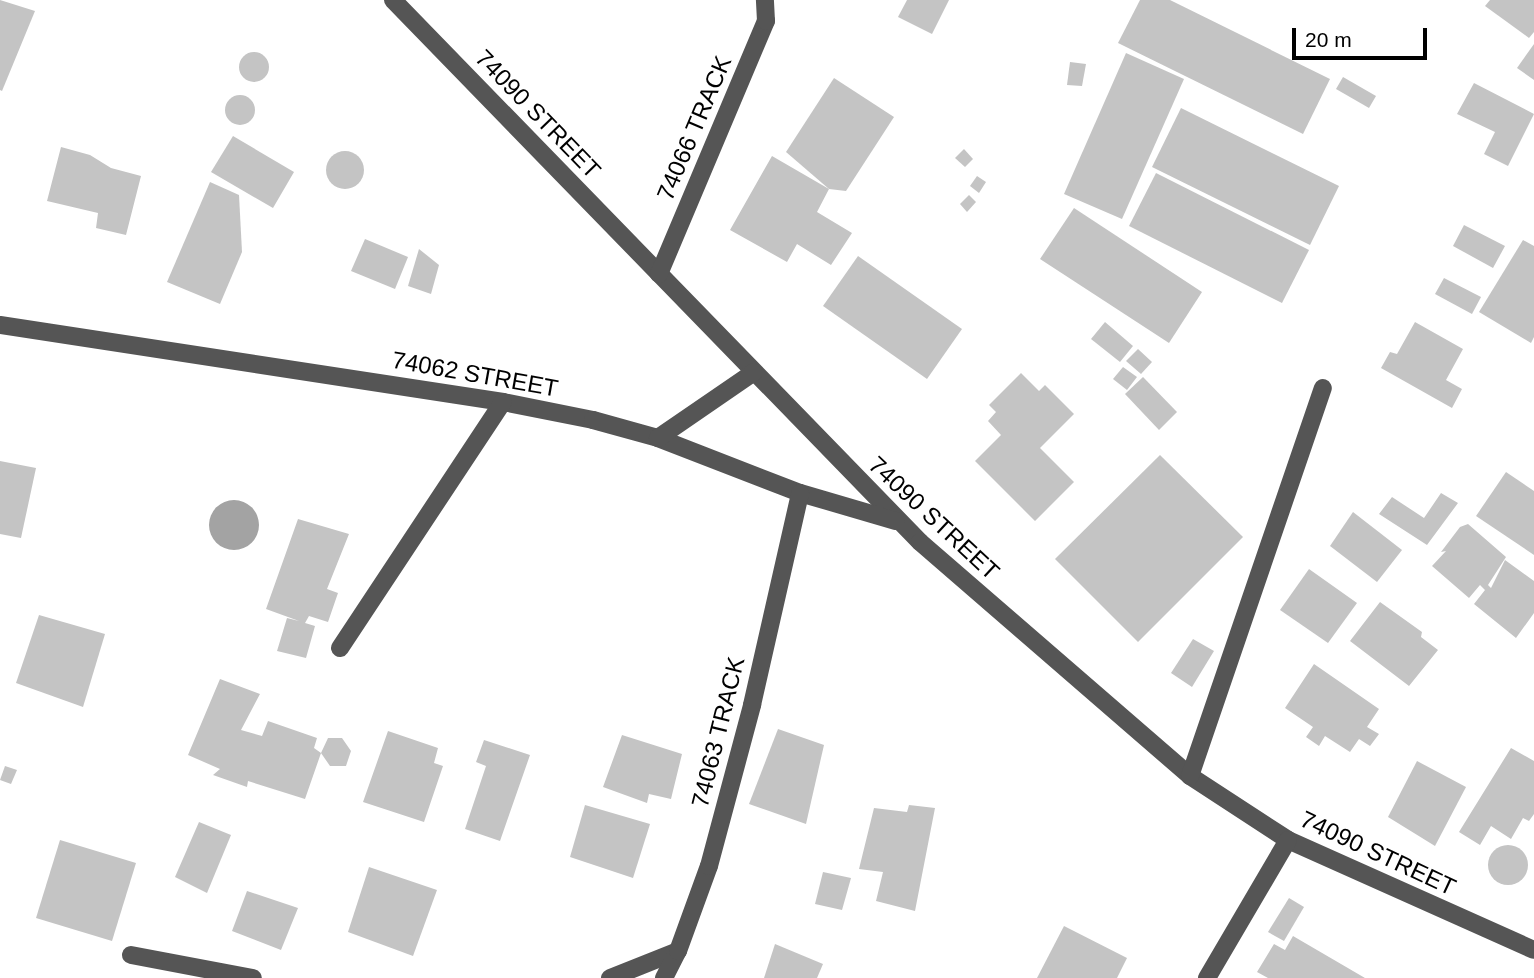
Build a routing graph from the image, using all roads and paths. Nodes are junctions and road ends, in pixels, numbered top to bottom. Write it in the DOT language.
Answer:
graph roads {
  1 [pos="393,0"];
  2 [pos="765,0"];
  3 [pos="659,274"];
  4 [pos="0,325"];
  5 [pos="754,372"];
  6 [pos="1323,388"];
  7 [pos="503,402"];
  8 [pos="658,438"];
  9 [pos="800,493"];
  10 [pos="920,542"];
  11 [pos="340,648"];
  12 [pos="1190,776"];
  13 [pos="1288,840"];
  14 [pos="1534,950"];
  15 [pos="678,951"];
  16 [pos="131,955"];
  17 [pos="203,974"];
  18 [pos="253,978"];
  19 [pos="610,978"];
  20 [pos="664,978"];
  21 [pos="1208,978"];
  1 -- 3 [label="street, 74090 STREET"];
  2 -- 3 [label="street, 74066 TRACK"];
  3 -- 5 [label="street, 74090 STREET"];
  4 -- 7 [label="street, 74062 STREET"];
  5 -- 8 [label="street"];
  5 -- 10 [label="street, 74090 STREET"];
  6 -- 12 [label="street"];
  7 -- 8 [label="street, 74062 STREET"];
  7 -- 11 [label="street"];
  8 -- 9 [label="street, 74062 STREET"];
  9 -- 10 [label="street, 74062 STREET"];
  9 -- 15 [label="street, 74063 TRACK"];
  10 -- 12 [label="street, 74090 STREET"];
  12 -- 13 [label="street, 74090 STREET"];
  13 -- 14 [label="street, 74090 STREET"];
  13 -- 21 [label="street"];
  15 -- 19 [label="street"];
  15 -- 20 [label="street, 74063 TRACK"];
  16 -- 17 [label="street"];
  17 -- 18 [label="street"];
}
